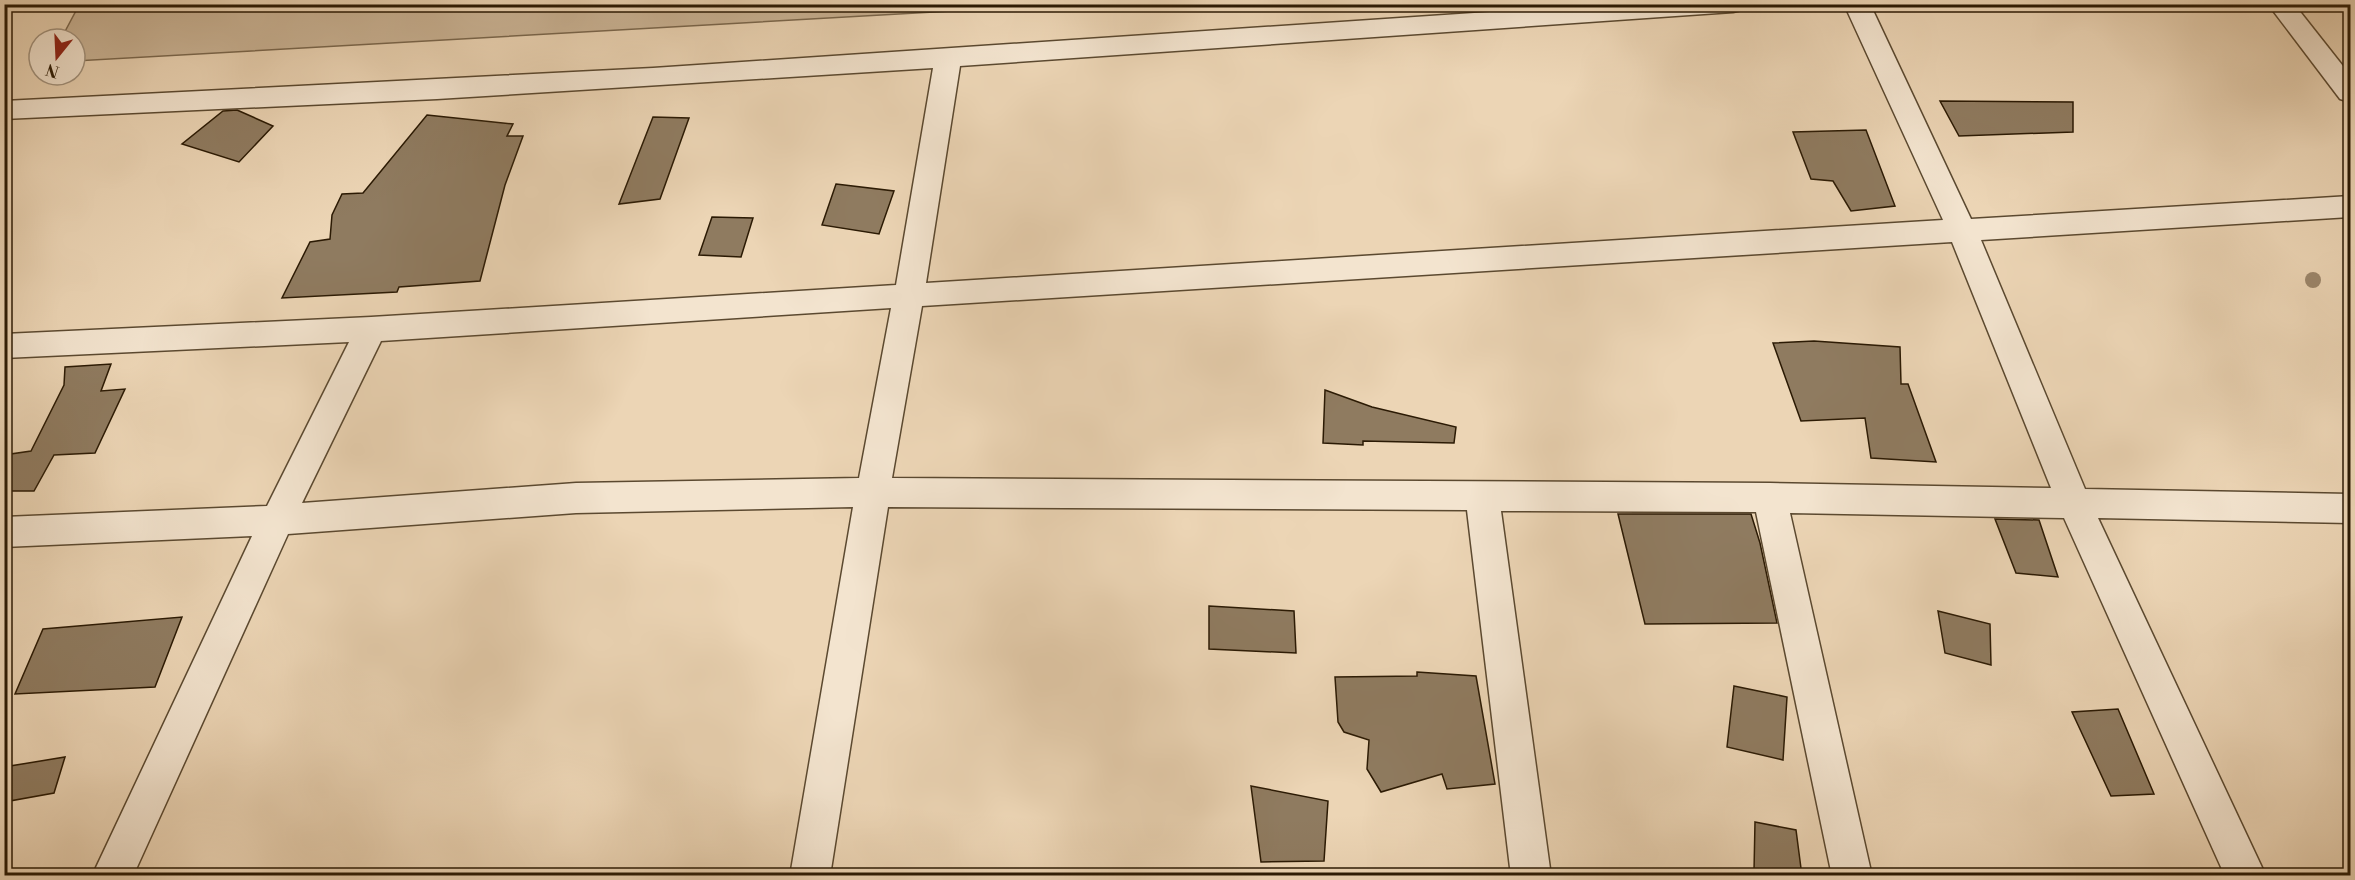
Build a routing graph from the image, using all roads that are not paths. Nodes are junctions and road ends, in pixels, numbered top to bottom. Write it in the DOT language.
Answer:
graph roads {
  1 [pos="1732,4"];
  2 [pos="1857,4"];
  3 [pos="2280,4"];
  4 [pos="948,59"];
  5 [pos="2350,93"];
  6 [pos="4,110"];
  7 [pos="2350,206"];
  8 [pos="1962,230"];
  9 [pos="909,296"];
  10 [pos="371,329"];
  11 [pos="4,346"];
  12 [pos="873,492"];
  13 [pos="1482,496"];
  14 [pos="1770,498"];
  15 [pos="2074,503"];
  16 [pos="2350,507"];
  17 [pos="277,520"];
  18 [pos="4,532"];
  19 [pos="112,876"];
  20 [pos="810,876"];
  21 [pos="1530,876"];
  22 [pos="1852,876"];
  23 [pos="2246,876"];
  1 -- 4 [label="street"];
  2 -- 8 [label="street"];
  3 -- 5 [label="street"];
  4 -- 6 [label="street"];
  4 -- 9 [label="street"];
  7 -- 8 [label="street"];
  8 -- 9 [label="street"];
  8 -- 15 [label="street"];
  9 -- 10 [label="street"];
  9 -- 12 [label="street"];
  10 -- 11 [label="street"];
  10 -- 17 [label="street"];
  12 -- 13 [label="street"];
  12 -- 17 [label="street"];
  12 -- 20 [label="street"];
  13 -- 14 [label="street"];
  13 -- 21 [label="street"];
  14 -- 15 [label="street"];
  14 -- 22 [label="street"];
  15 -- 16 [label="street"];
  15 -- 23 [label="street"];
  17 -- 18 [label="street"];
  17 -- 19 [label="street"];
}
